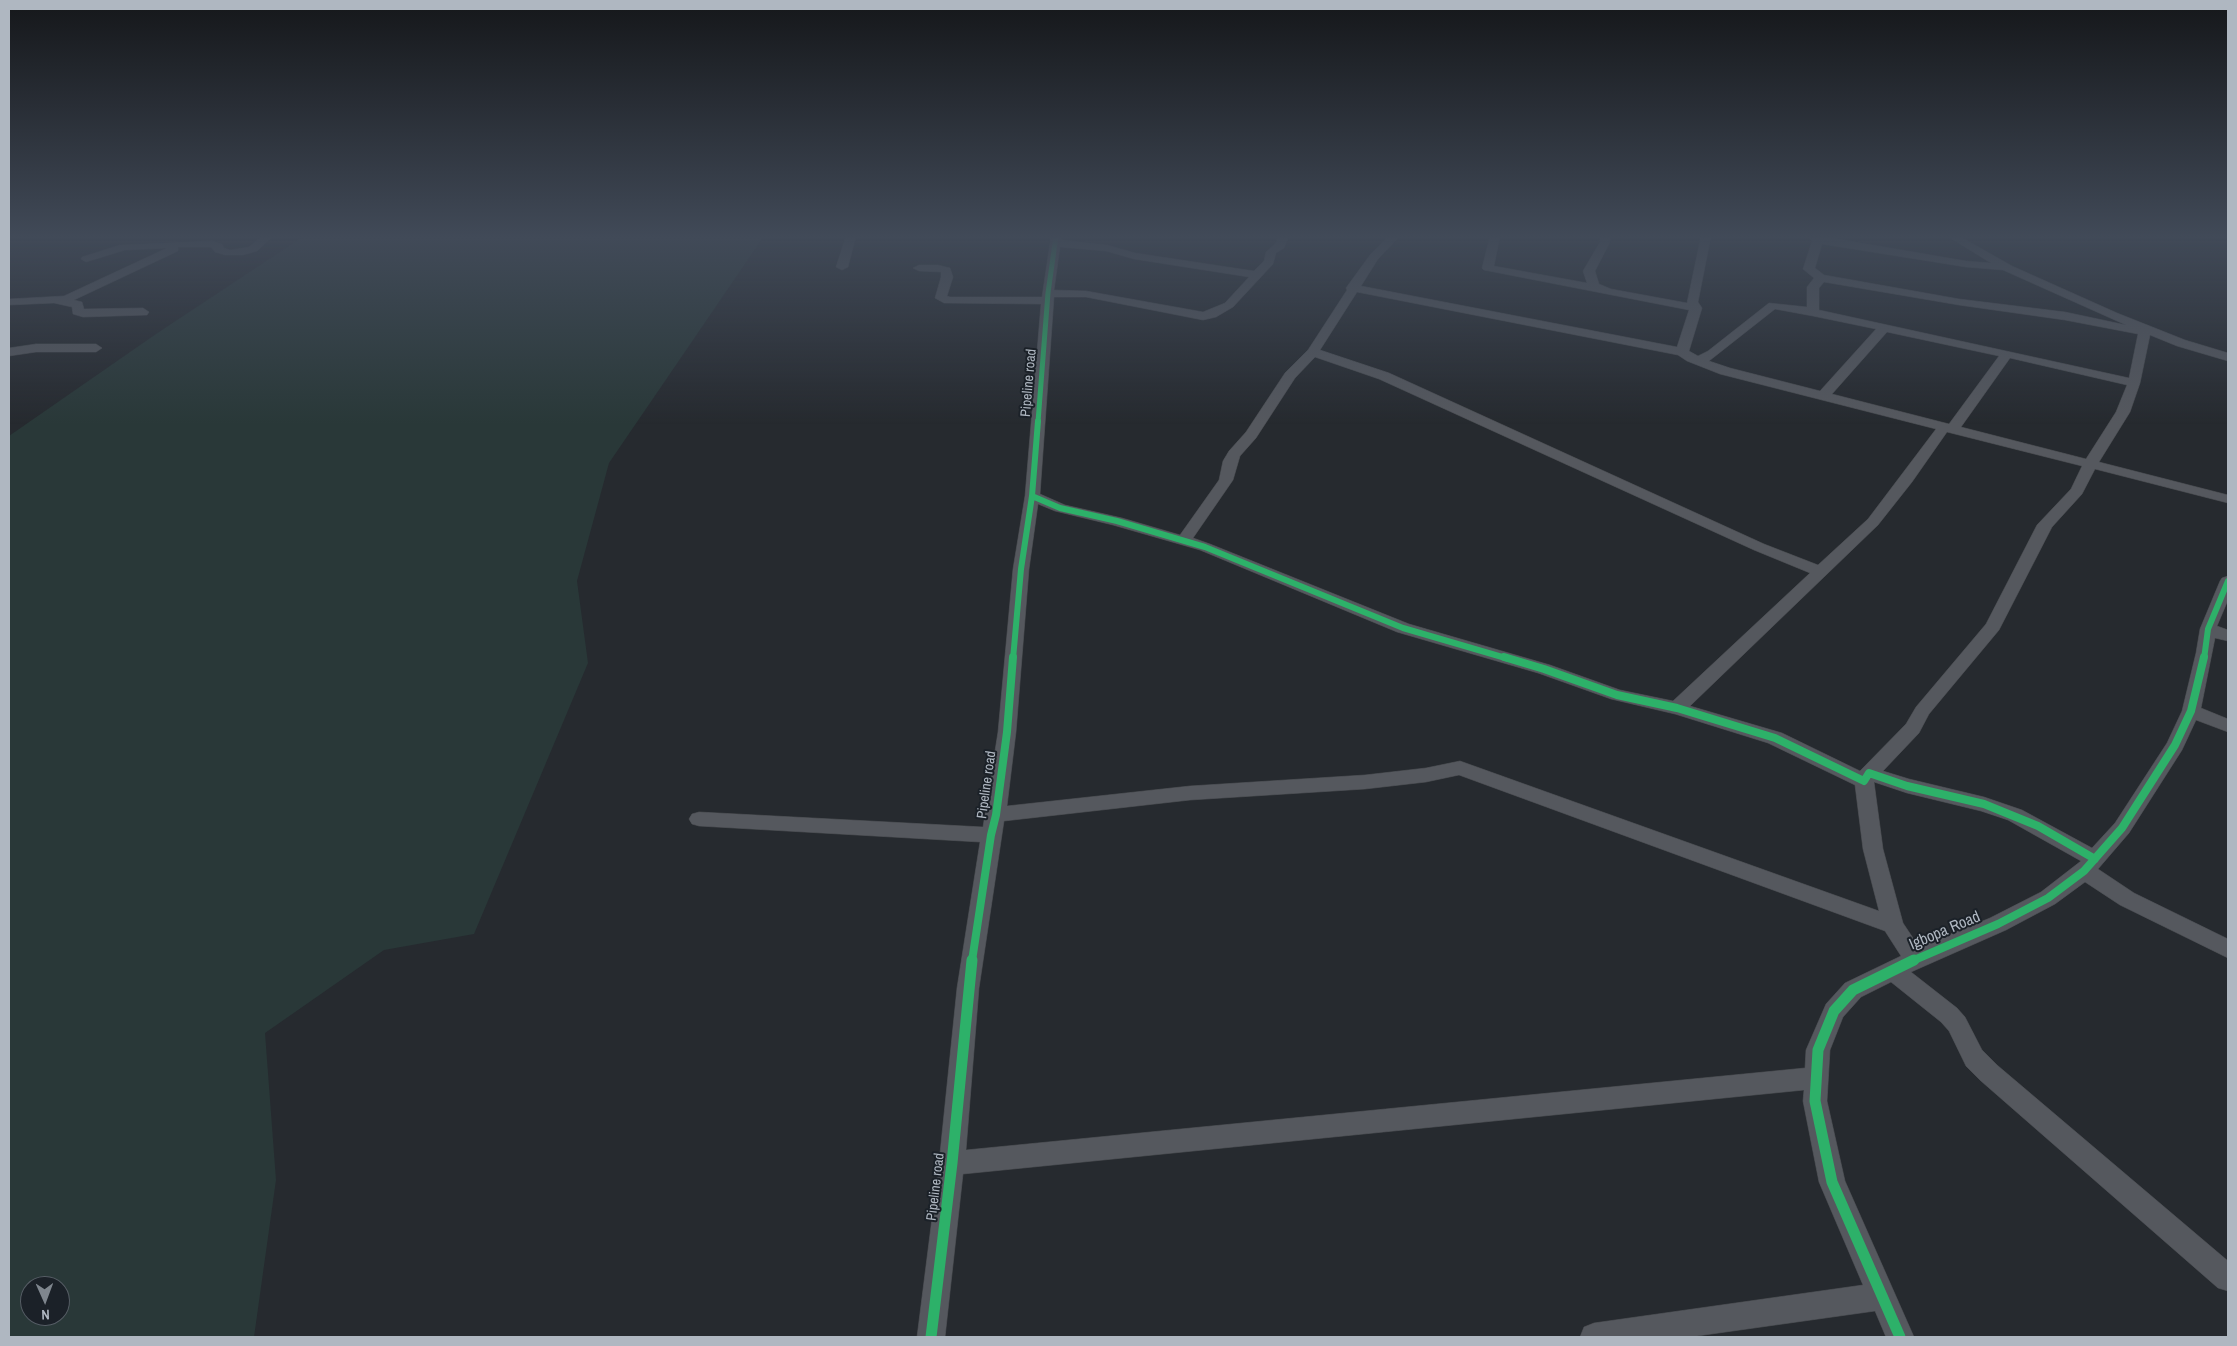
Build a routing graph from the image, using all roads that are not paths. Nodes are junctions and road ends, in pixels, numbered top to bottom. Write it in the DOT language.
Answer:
graph roads {
  1 [pos="66,299"];
  2 [pos="943,299"];
  3 [pos="1003,299"];
  4 [pos="1048,299"];
  5 [pos="1109,299"];
  6 [pos="1234,299"];
  7 [pos="1345,299"];
  8 [pos="1408,299"];
  9 [pos="1649,299"];
  10 [pos="1693,299"];
  11 [pos="1813,299"];
  12 [pos="1941,299"];
  13 [pos="2076,299"];
  14 [pos="56,301"];
  15 [pos="9,302"];
  16 [pos="1696,308"];
  17 [pos="143,312"];
  18 [pos="1813,312"];
  19 [pos="1885,328"];
  20 [pos="2145,330"];
  21 [pos="96,348"];
  22 [pos="9,352"];
  23 [pos="1313,352"];
  24 [pos="1682,352"];
  25 [pos="2006,354"];
  26 [pos="2228,357"];
  27 [pos="1698,361"];
  28 [pos="2134,383"];
  29 [pos="1822,398"];
  30 [pos="1948,429"];
  31 [pos="2090,464"];
  32 [pos="1032,496"];
  33 [pos="2228,499"];
  34 [pos="1060,508"];
  35 [pos="1028,517"];
  36 [pos="1183,540"];
  37 [pos="1820,572"];
  38 [pos="2228,581"];
  39 [pos="2218,633"];
  40 [pos="1677,708"];
  41 [pos="2191,711"];
  42 [pos="2228,726"];
  43 [pos="1866,777"];
  44 [pos="996,815"];
  45 [pos="699,819"];
  46 [pos="991,834"];
  47 [pos="2089,865"];
  48 [pos="1893,925"];
  49 [pos="2228,949"];
  50 [pos="1915,959"];
  51 [pos="1892,970"];
  52 [pos="1816,1078"];
  53 [pos="952,1163"];
  54 [pos="2228,1278"];
  55 [pos="1882,1296"];
  56 [pos="931,1337"];
  57 [pos="1594,1337"];
  58 [pos="1900,1337"];
  1 -- 14 [label="street"];
  2 -- 3 [label="street"];
  4 -- 32 [label="street, Pipeline road"];
  5 -- 6 [label="street"];
  7 -- 23 [label="street"];
  8 -- 24 [label="street"];
  9 -- 16 [label="street"];
  10 -- 16 [label="street"];
  11 -- 18 [label="street"];
  12 -- 20 [label="street"];
  13 -- 20 [label="street"];
  14 -- 15 [label="street"];
  14 -- 17 [label="street"];
  16 -- 24 [label="street"];
  18 -- 19 [label="street"];
  18 -- 27 [label="street"];
  19 -- 25 [label="street"];
  19 -- 29 [label="street"];
  20 -- 26 [label="street"];
  20 -- 28 [label="street"];
  21 -- 22 [label="street"];
  23 -- 36 [label="street"];
  23 -- 37 [label="street"];
  24 -- 27 [label="street"];
  25 -- 28 [label="street"];
  25 -- 30 [label="street"];
  27 -- 29 [label="street"];
  28 -- 31 [label="street"];
  29 -- 30 [label="street"];
  30 -- 31 [label="street"];
  30 -- 37 [label="street"];
  31 -- 33 [label="street"];
  31 -- 43 [label="street"];
  32 -- 34 [label="street"];
  32 -- 35 [label="street, Pipeline road"];
  34 -- 35 [label="street"];
  34 -- 36 [label="street"];
  35 -- 44 [label="street, Pipeline road"];
  36 -- 40 [label="street"];
  37 -- 40 [label="street"];
  38 -- 39 [label="street, Igbopa Road"];
  39 -- 41 [label="street, Igbopa Road"];
  40 -- 43 [label="street"];
  41 -- 42 [label="street"];
  41 -- 47 [label="street, Igbopa Road"];
  43 -- 47 [label="street"];
  43 -- 48 [label="street"];
  44 -- 46 [label="street, Pipeline road"];
  44 -- 48 [label="street"];
  45 -- 46 [label="street"];
  46 -- 53 [label="street, Pipeline road"];
  47 -- 49 [label="street"];
  47 -- 50 [label="street, Igbopa Road"];
  48 -- 50 [label="street"];
  50 -- 51 [label="street, Igbopa Road"];
  51 -- 52 [label="street, Igbopa Road"];
  51 -- 54 [label="street"];
  52 -- 53 [label="street"];
  52 -- 55 [label="street, Igbopa Road"];
  53 -- 56 [label="street, Pipeline road"];
  55 -- 57 [label="street"];
  55 -- 58 [label="street, Igbopa Road"];
}
